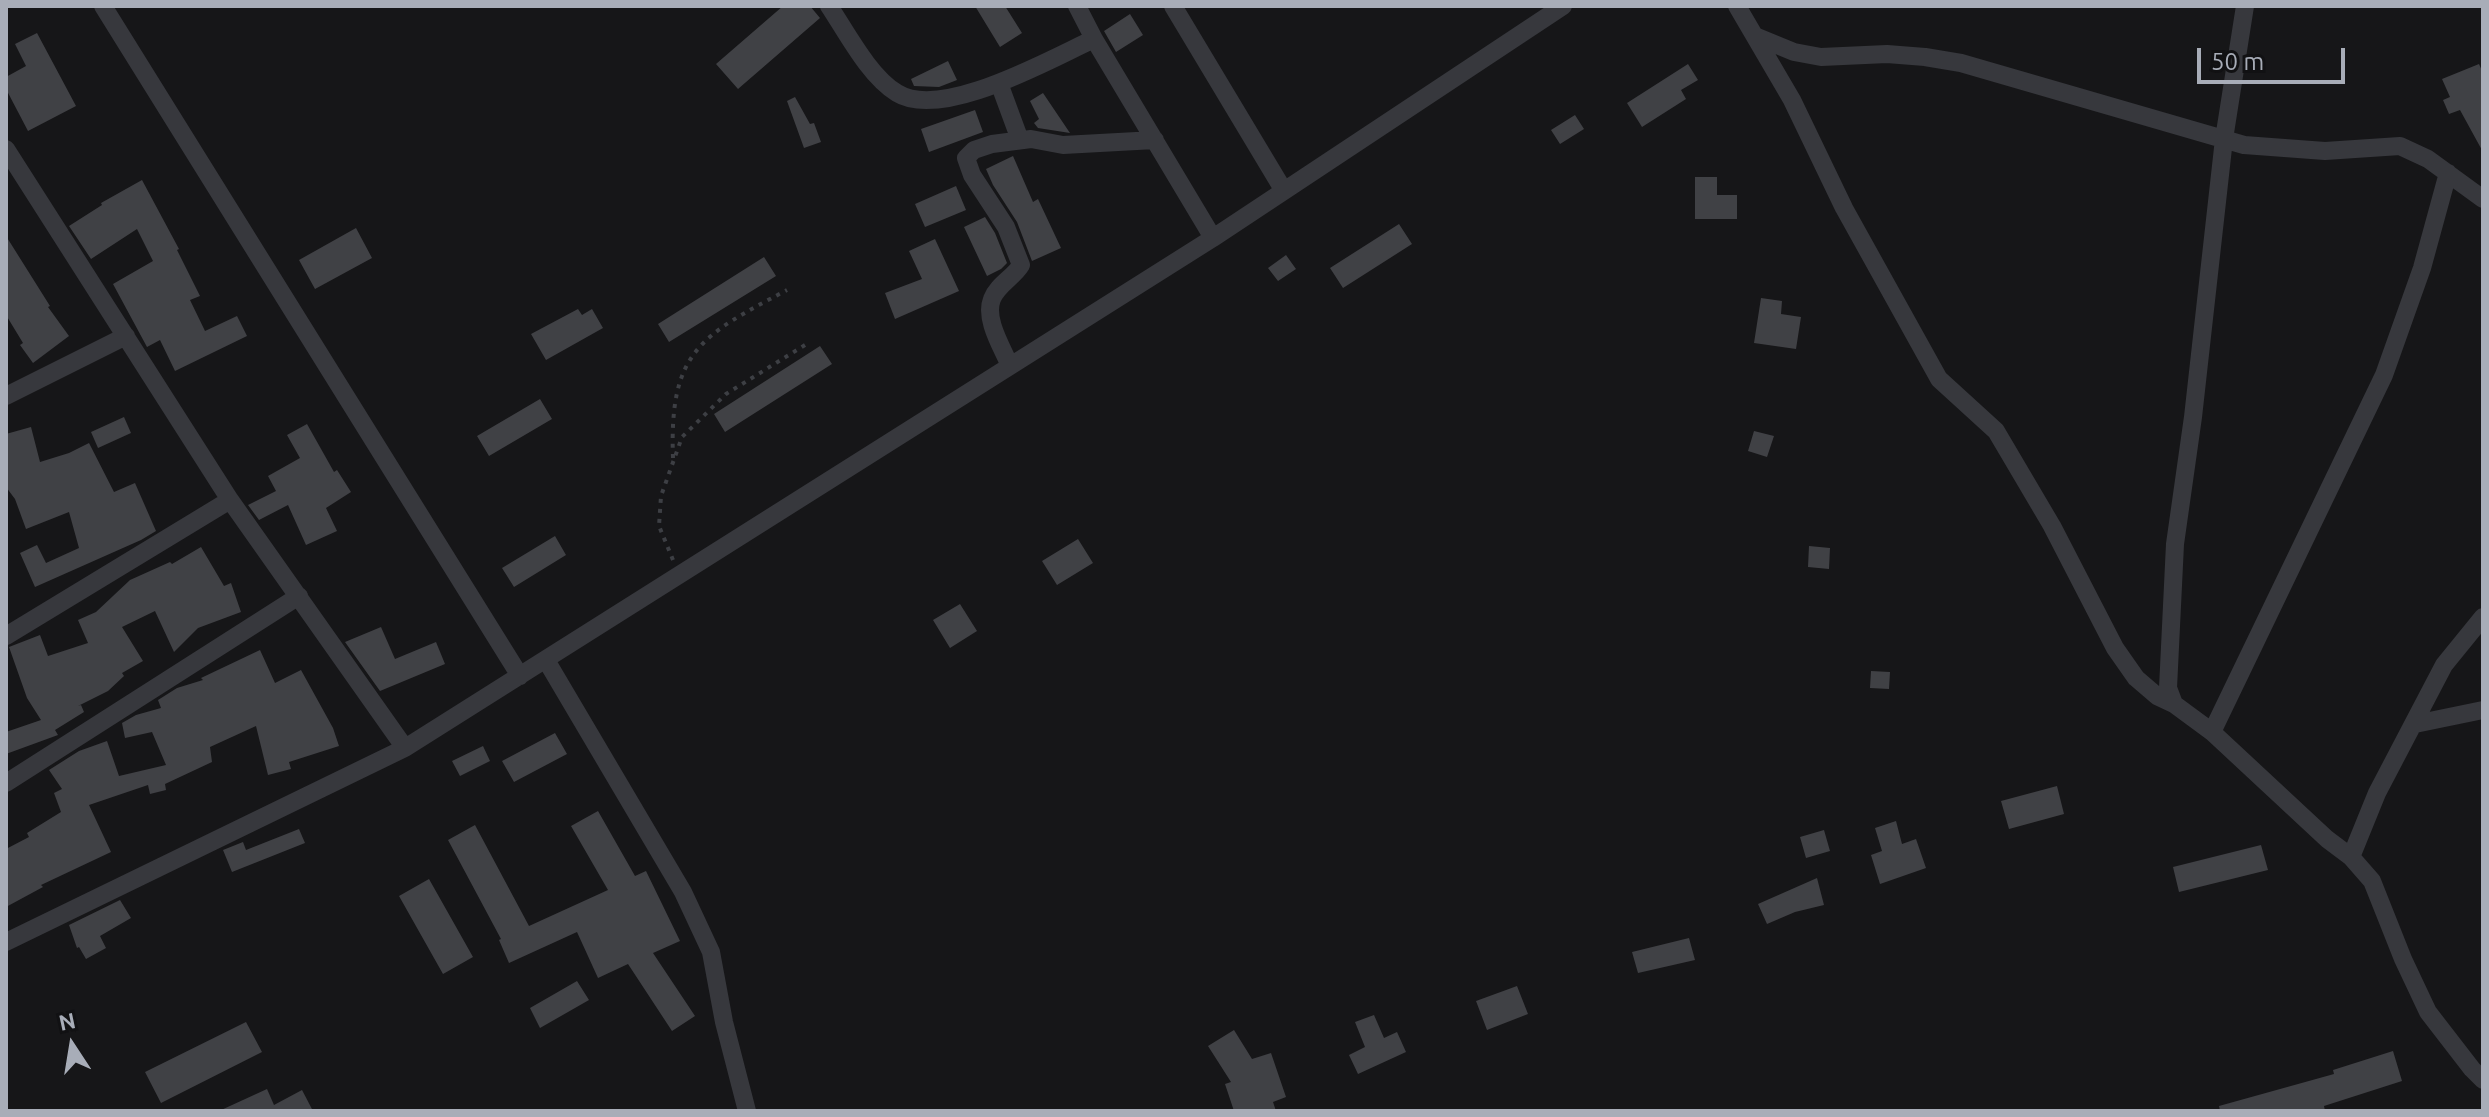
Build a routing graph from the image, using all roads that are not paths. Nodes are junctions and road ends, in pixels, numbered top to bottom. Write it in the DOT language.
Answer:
graph roads {
  1 [pos="103,6"];
  2 [pos="829,6"];
  3 [pos="1077,6"];
  4 [pos="1173,6"];
  5 [pos="1563,6"];
  6 [pos="1737,6"];
  7 [pos="2245,6"];
  8 [pos="1755,36"];
  9 [pos="1094,39"];
  10 [pos="999,83"];
  11 [pos="2224,139"];
  12 [pos="1020,140"];
  13 [pos="1155,140"];
  14 [pos="6,149"];
  15 [pos="2448,173"];
  16 [pos="1284,191"];
  17 [pos="2483,199"];
  18 [pos="1213,238"];
  19 [pos="126,336"];
  20 [pos="1010,366"];
  21 [pos="6,396"];
  22 [pos="230,500"];
  23 [pos="299,596"];
  24 [pos="2483,617"];
  25 [pos="6,636"];
  26 [pos="546,660"];
  27 [pos="520,676"];
  28 [pos="2174,704"];
  29 [pos="2483,710"];
  30 [pos="2415,724"];
  31 [pos="2212,732"];
  32 [pos="405,748"];
  33 [pos="6,783"];
  34 [pos="2351,857"];
  35 [pos="6,942"];
  36 [pos="2483,1080"];
  37 [pos="747,1111"];
  1 -- 27 [label="street"];
  2 -- 10 [label="street"];
  3 -- 9 [label="street"];
  4 -- 16 [label="street"];
  5 -- 16 [label="street"];
  6 -- 8 [label="street"];
  7 -- 11 [label="street"];
  8 -- 11 [label="street"];
  8 -- 28 [label="street"];
  9 -- 10 [label="street"];
  9 -- 13 [label="street"];
  10 -- 12 [label="street"];
  11 -- 15 [label="street"];
  11 -- 28 [label="street"];
  12 -- 13 [label="street"];
  12 -- 20 [label="street"];
  13 -- 18 [label="street"];
  14 -- 19 [label="street"];
  15 -- 17 [label="street"];
  15 -- 31 [label="street"];
  16 -- 18 [label="street"];
  18 -- 20 [label="street"];
  19 -- 21 [label="street"];
  19 -- 22 [label="street"];
  20 -- 26 [label="street"];
  22 -- 23 [label="street"];
  22 -- 25 [label="street"];
  23 -- 32 [label="street"];
  23 -- 33 [label="street"];
  24 -- 30 [label="street"];
  26 -- 27 [label="street"];
  26 -- 37 [label="street"];
  27 -- 32 [label="street"];
  28 -- 31 [label="street"];
  29 -- 30 [label="street"];
  30 -- 34 [label="street"];
  31 -- 34 [label="street"];
  32 -- 35 [label="street"];
  34 -- 36 [label="street"];
}
